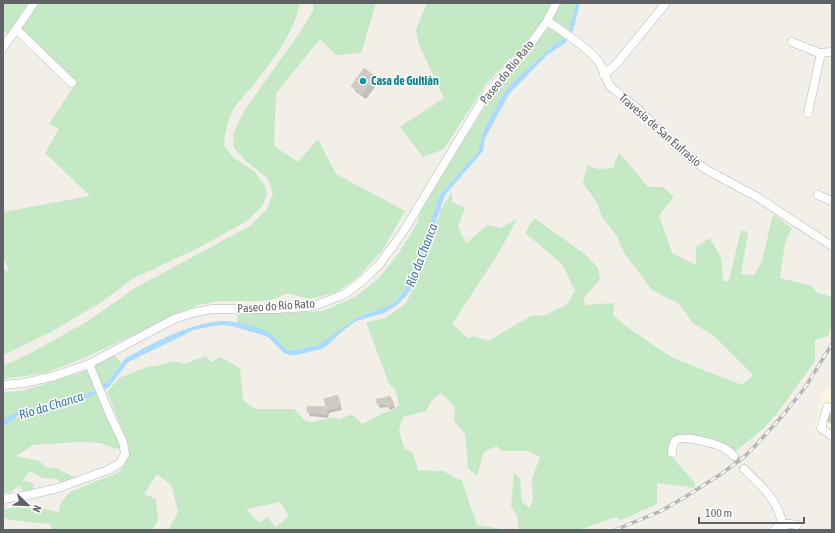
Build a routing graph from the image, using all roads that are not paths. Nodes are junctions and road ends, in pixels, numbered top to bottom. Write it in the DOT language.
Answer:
graph roads {
  1 [pos="34,3"];
  2 [pos="556,3"];
  3 [pos="666,3"];
  4 [pos="547,21"];
  5 [pos="16,29"];
  6 [pos="792,42"];
  7 [pos="3,48"];
  8 [pos="832,52"];
  9 [pos="821,53"];
  10 [pos="604,76"];
  11 [pos="72,83"];
  12 [pos="808,113"];
  13 [pos="818,195"];
  14 [pos="832,201"];
  15 [pos="832,246"];
  16 [pos="90,368"];
  17 [pos="3,385"];
  18 [pos="832,408"];
  19 [pos="832,436"];
  20 [pos="672,453"];
  21 [pos="734,456"];
  22 [pos="744,469"];
  23 [pos="15,498"];
  24 [pos="3,499"];
  25 [pos="3,502"];
  26 [pos="797,525"];
  27 [pos="783,527"];
  28 [pos="774,530"];
  1 -- 5 [label="street"];
  2 -- 4 [label="street, Paseo do Río Rato"];
  3 -- 10 [label="street"];
  4 -- 10 [label="street, Travesía de San Eufrasio"];
  4 -- 16 [label="street, Paseo do Río Rato"];
  5 -- 7 [label="street"];
  5 -- 11 [label="street"];
  6 -- 9 [label="street"];
  8 -- 9 [label="street"];
  9 -- 12 [label="street"];
  10 -- 15 [label="street, Travesía de San Eufrasio"];
  13 -- 14 [label="street"];
  16 -- 17 [label="street, Paseo do Río Rato"];
  16 -- 23 [label="street"];
  18 -- 19 [label="street"];
  20 -- 21 [label="street"];
  22 -- 27 [label="street"];
  23 -- 24 [label="street"];
  23 -- 25 [label="street"];
  26 -- 27 [label="street"];
  27 -- 28 [label="street"];
}
